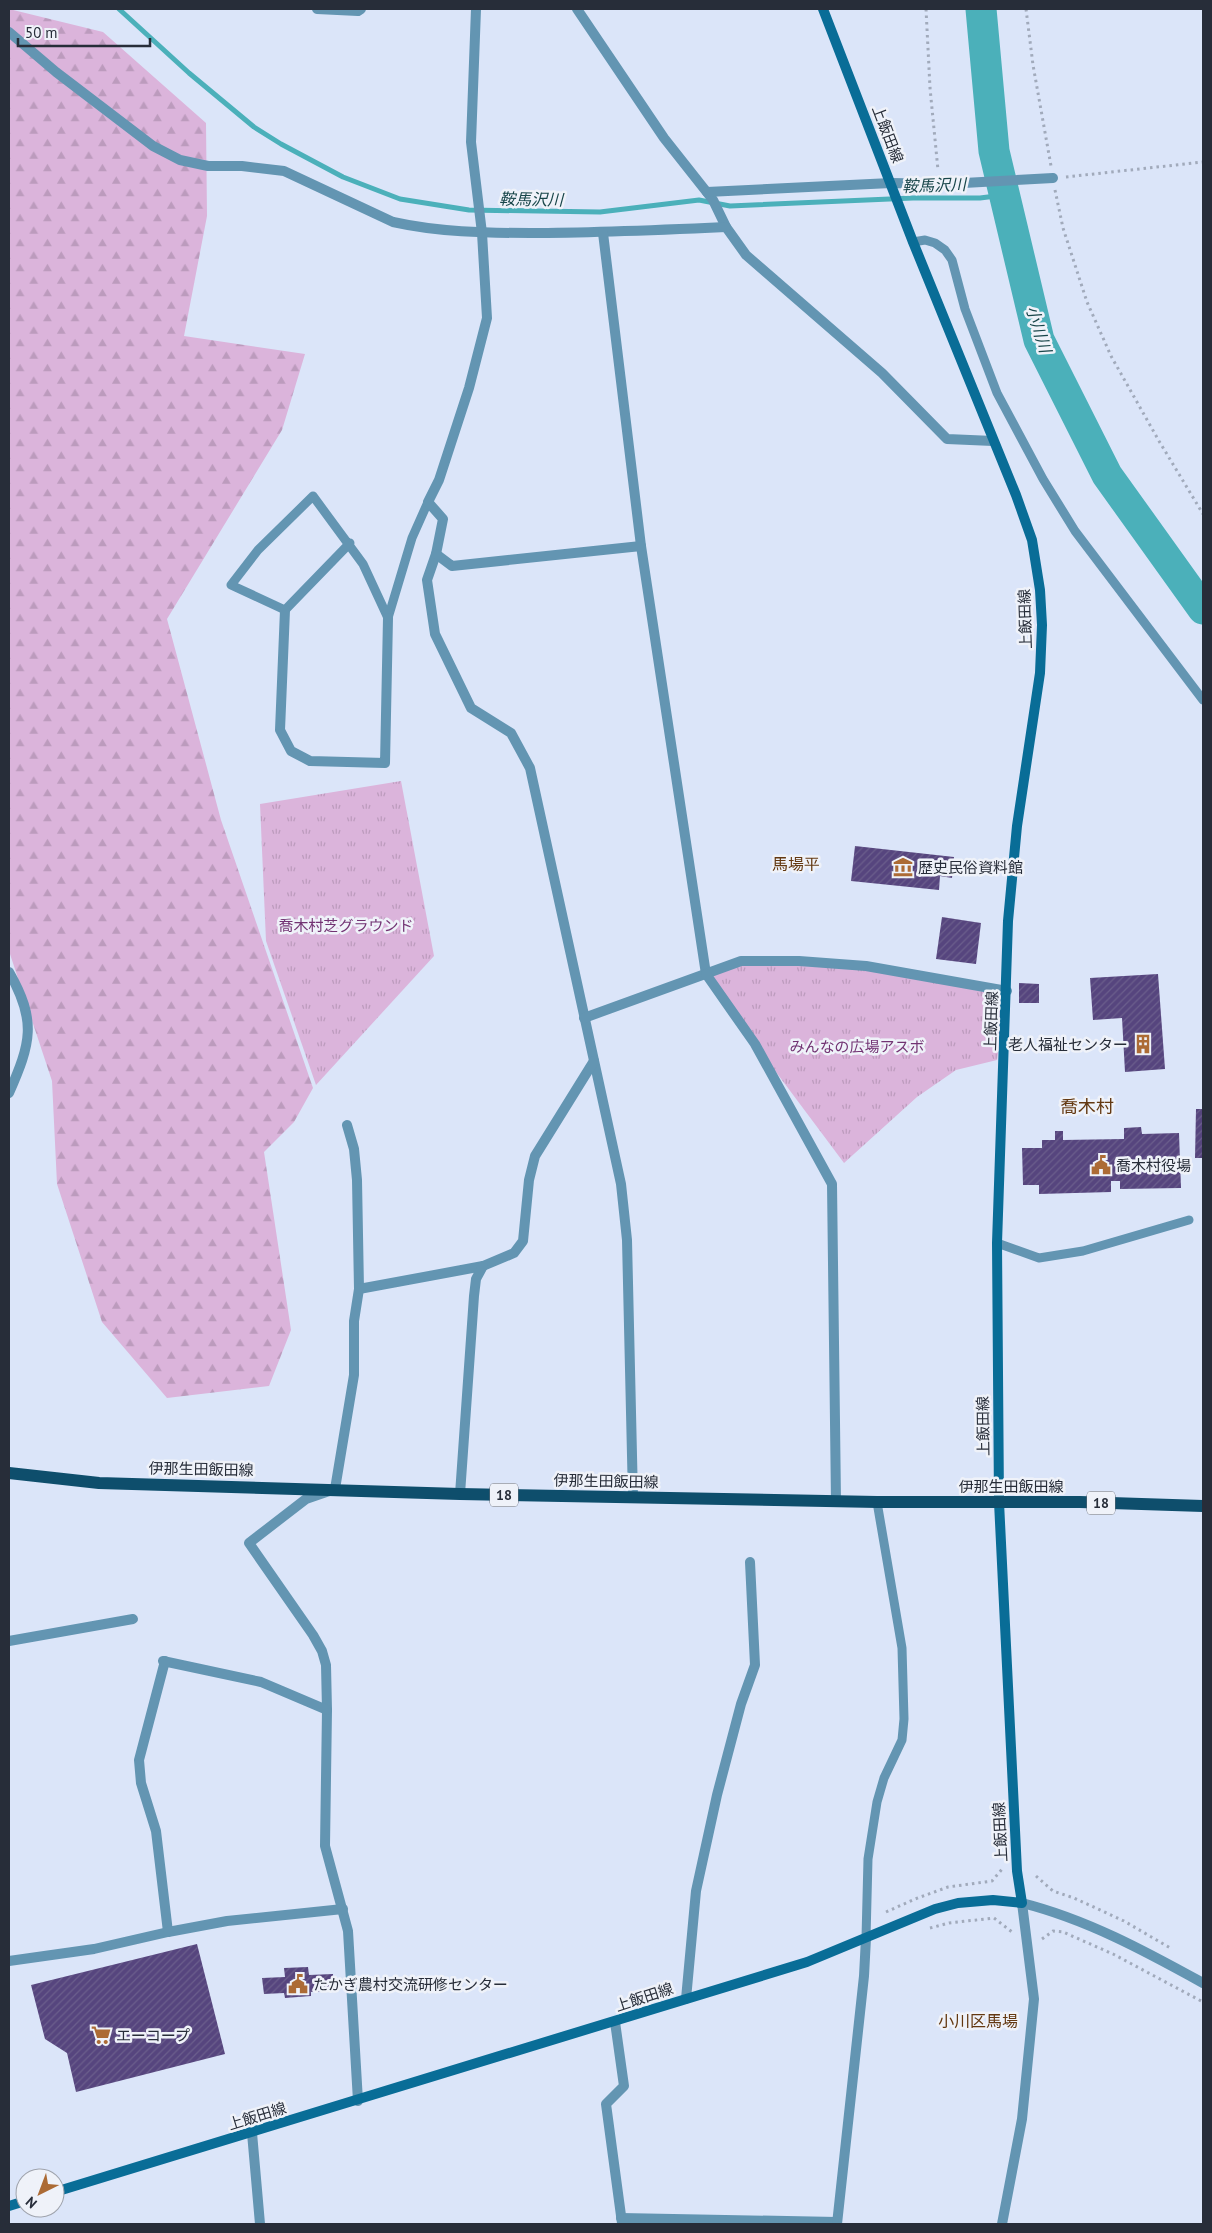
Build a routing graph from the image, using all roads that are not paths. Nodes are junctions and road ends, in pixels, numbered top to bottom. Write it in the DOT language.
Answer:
graph roads {
  1 [pos="316,9"];
  2 [pos="361,9"];
  3 [pos="476,9"];
  4 [pos="576,9"];
  5 [pos="823,9"];
  6 [pos="9,32"];
  7 [pos="1048,179"];
  8 [pos="892,186"];
  9 [pos="707,192"];
  10 [pos="726,227"];
  11 [pos="482,229"];
  12 [pos="603,233"];
  13 [pos="913,242"];
  14 [pos="993,441"];
  15 [pos="428,502"];
  16 [pos="350,543"];
  17 [pos="641,546"];
  18 [pos="436,554"];
  19 [pos="285,610"];
  20 [pos="388,618"];
  21 [pos="1203,700"];
  22 [pos="9,972"];
  23 [pos="706,974"];
  24 [pos="1007,991"];
  25 [pos="584,1018"];
  26 [pos="594,1061"];
  27 [pos="9,1093"];
  28 [pos="347,1125"];
  29 [pos="1189,1220"];
  30 [pos="996,1243"];
  31 [pos="484,1266"];
  32 [pos="359,1289"];
  33 [pos="9,1473"];
  34 [pos="335,1489"];
  35 [pos="460,1494"];
  36 [pos="633,1498"];
  37 [pos="836,1501"];
  38 [pos="877,1502"];
  39 [pos="999,1502"];
  40 [pos="1203,1506"];
  41 [pos="750,1562"];
  42 [pos="133,1619"];
  43 [pos="9,1641"];
  44 [pos="328,1710"];
  45 [pos="1022,1902"];
  46 [pos="343,1909"];
  47 [pos="168,1932"];
  48 [pos="866,1938"];
  49 [pos="9,1961"];
  50 [pos="1203,1983"];
  51 [pos="686,1999"];
  52 [pos="615,2022"];
  53 [pos="358,2100"];
  54 [pos="252,2133"];
  55 [pos="65,2189"];
  56 [pos="621,2221"];
  57 [pos="837,2223"];
  58 [pos="260,2224"];
  59 [pos="1002,2224"];
  1 -- 2 [label="street"];
  3 -- 11 [label="street"];
  4 -- 9 [label="street"];
  5 -- 8 [label="main road, 上飯田線"];
  6 -- 11 [label="street"];
  7 -- 8 [label="street"];
  8 -- 9 [label="street"];
  8 -- 13 [label="main road, 上飯田線"];
  9 -- 10 [label="street"];
  10 -- 12 [label="street"];
  10 -- 14 [label="street"];
  11 -- 12 [label="street"];
  11 -- 15 [label="street"];
  12 -- 17 [label="street"];
  13 -- 14 [label="main road, 上飯田線"];
  13 -- 21 [label="lane"];
  14 -- 24 [label="main road, 上飯田線"];
  15 -- 18 [label="street"];
  15 -- 20 [label="lane"];
  16 -- 19 [label="lane"];
  16 -- 19 [label="lane"];
  16 -- 20 [label="lane"];
  17 -- 18 [label="street"];
  17 -- 23 [label="street"];
  18 -- 25 [label="street"];
  19 -- 20 [label="street"];
  22 -- 27 [label="street"];
  23 -- 24 [label="street"];
  23 -- 25 [label="street"];
  23 -- 37 [label="street"];
  24 -- 30 [label="main road, 上飯田線"];
  25 -- 26 [label="street"];
  26 -- 31 [label="street"];
  26 -- 36 [label="street"];
  28 -- 32 [label="street"];
  29 -- 30 [label="lane"];
  30 -- 39 [label="main road, 上飯田線"];
  31 -- 32 [label="street"];
  31 -- 35 [label="street"];
  32 -- 34 [label="street"];
  33 -- 34 [label="main road, 伊那生田飯田線 / 18"];
  34 -- 35 [label="main road, 伊那生田飯田線 / 18"];
  34 -- 44 [label="street"];
  35 -- 36 [label="main road, 伊那生田飯田線 / 18"];
  36 -- 37 [label="main road, 伊那生田飯田線 / 18"];
  37 -- 38 [label="main road, 伊那生田飯田線 / 18"];
  38 -- 39 [label="main road, 伊那生田飯田線 / 18"];
  38 -- 48 [label="lane"];
  39 -- 40 [label="main road, 伊那生田飯田線 / 18"];
  39 -- 45 [label="main road, 上飯田線"];
  41 -- 51 [label="street"];
  42 -- 43 [label="street"];
  44 -- 46 [label="street"];
  44 -- 47 [label="street"];
  45 -- 48 [label="main road, 上飯田線"];
  45 -- 50 [label="street"];
  45 -- 59 [label="street"];
  46 -- 47 [label="street"];
  46 -- 53 [label="street"];
  47 -- 49 [label="street"];
  48 -- 51 [label="main road, 上飯田線"];
  48 -- 57 [label="street"];
  51 -- 52 [label="main road, 上飯田線"];
  52 -- 53 [label="main road, 上飯田線"];
  52 -- 56 [label="street"];
  53 -- 54 [label="main road, 上飯田線"];
  54 -- 55 [label="main road, 上飯田線"];
  54 -- 58 [label="street"];
  56 -- 57 [label="street"];
}
